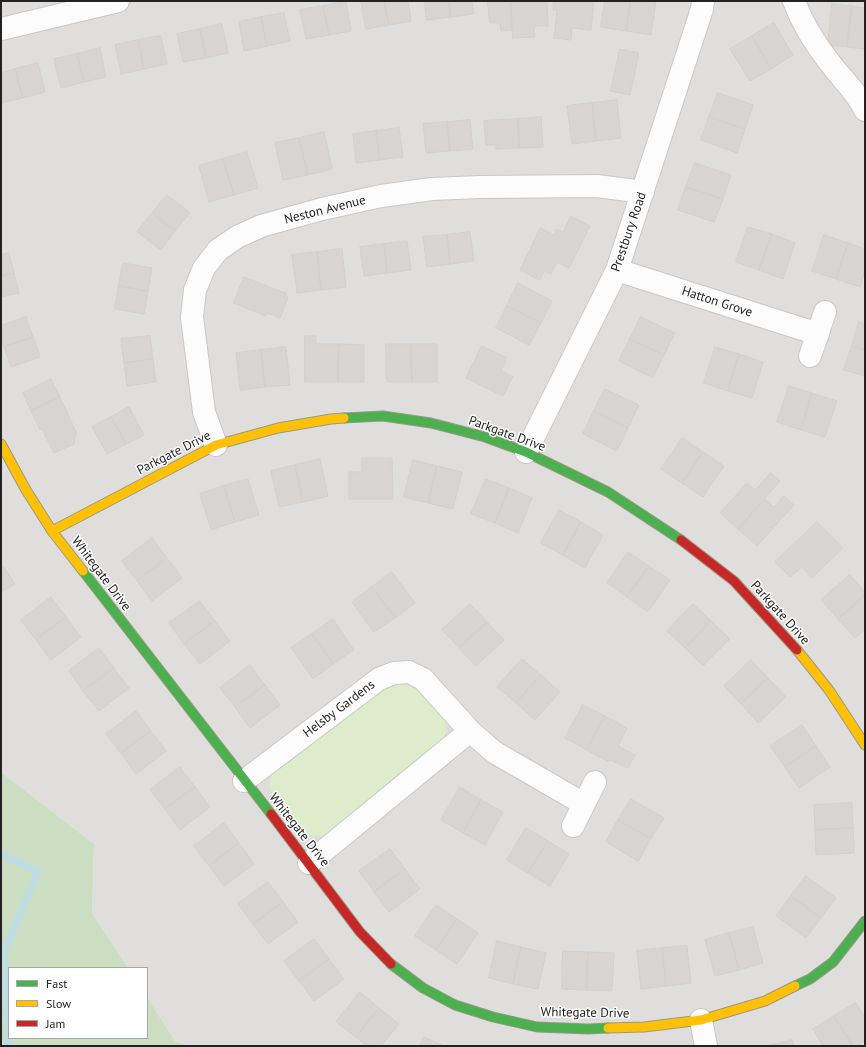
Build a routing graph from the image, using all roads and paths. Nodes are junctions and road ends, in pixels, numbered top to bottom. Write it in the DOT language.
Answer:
graph roads {
  1 [pos="118,1"];
  2 [pos="703,1"];
  3 [pos="794,1"];
  4 [pos="1,29"];
  5 [pos="865,110"];
  6 [pos="643,192"];
  7 [pos="616,270"];
  8 [pos="825,312"];
  9 [pos="818,334"];
  10 [pos="810,356"];
  11 [pos="1,444"];
  12 [pos="216,445"];
  13 [pos="526,452"];
  14 [pos="52,531"];
  15 [pos="470,731"];
  16 [pos="865,745"];
  17 [pos="244,781"];
  18 [pos="595,782"];
  19 [pos="584,804"];
  20 [pos="573,826"];
  21 [pos="309,863"];
  22 [pos="865,921"];
  23 [pos="701,1020"];
  24 [pos="706,1046"];
  1 -- 4 [label="street"];
  2 -- 6 [label="street, Prestbury Road"];
  3 -- 5 [label="street"];
  6 -- 7 [label="street, Prestbury Road"];
  6 -- 12 [label="street, Neston Avenue"];
  7 -- 9 [label="street, Hatton Grove"];
  7 -- 13 [label="street, Prestbury Road"];
  8 -- 9 [label="street"];
  9 -- 10 [label="street"];
  11 -- 14 [label="street, Whitegate Drive"];
  12 -- 13 [label="street, Parkgate Drive"];
  12 -- 14 [label="street, Parkgate Drive"];
  13 -- 16 [label="street, Parkgate Drive"];
  14 -- 17 [label="street, Whitegate Drive"];
  15 -- 17 [label="street, Helsby Gardens"];
  15 -- 19 [label="street, Helsby Gardens"];
  15 -- 21 [label="street"];
  17 -- 21 [label="street, Whitegate Drive"];
  18 -- 19 [label="street"];
  19 -- 20 [label="street"];
  21 -- 23 [label="street, Whitegate Drive"];
  22 -- 23 [label="street"];
  23 -- 24 [label="street"];
}
